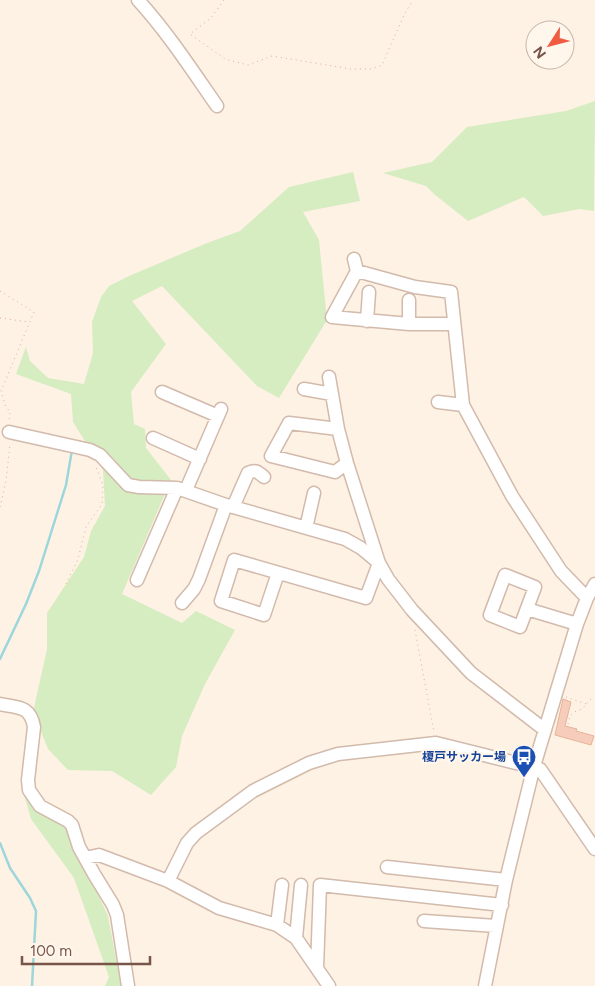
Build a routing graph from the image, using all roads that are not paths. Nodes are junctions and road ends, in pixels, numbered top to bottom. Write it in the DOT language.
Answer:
graph roads {
  1 [pos="138,0"];
  2 [pos="217,106"];
  3 [pos="369,292"];
  4 [pos="409,300"];
  5 [pos="367,321"];
  6 [pos="409,324"];
  7 [pos="454,324"];
  8 [pos="329,377"];
  9 [pos="304,389"];
  10 [pos="162,392"];
  11 [pos="332,394"];
  12 [pos="438,402"];
  13 [pos="463,405"];
  14 [pos="338,429"];
  15 [pos="9,432"];
  16 [pos="152,438"];
  17 [pos="200,459"];
  18 [pos="347,463"];
  19 [pos="264,477"];
  20 [pos="182,489"];
  21 [pos="314,493"];
  22 [pos="230,506"];
  23 [pos="306,528"];
  24 [pos="379,563"];
  25 [pos="278,573"];
  26 [pos="137,580"];
  27 [pos="595,584"];
  28 [pos="587,598"];
  29 [pos="182,603"];
  30 [pos="527,609"];
  31 [pos="577,624"];
  32 [pos="0,704"];
  33 [pos="545,730"];
  34 [pos="534,766"];
  35 [pos="595,849"];
  36 [pos="86,858"];
  37 [pos="387,867"];
  38 [pos="506,880"];
  39 [pos="168,881"];
  40 [pos="282,885"];
  41 [pos="301,885"];
  42 [pos="502,905"];
  43 [pos="424,921"];
  44 [pos="278,925"];
  45 [pos="496,926"];
  46 [pos="296,938"];
  47 [pos="317,968"];
  48 [pos="128,986"];
  49 [pos="329,986"];
  50 [pos="485,986"];
  1 -- 2 [label="street"];
  3 -- 5 [label="street"];
  4 -- 6 [label="street"];
  5 -- 6 [label="street"];
  5 -- 7 [label="street"];
  6 -- 7 [label="street"];
  7 -- 13 [label="street"];
  8 -- 11 [label="street"];
  9 -- 11 [label="street"];
  10 -- 17 [label="street"];
  11 -- 14 [label="street"];
  12 -- 13 [label="street"];
  13 -- 28 [label="street"];
  14 -- 18 [label="street"];
  14 -- 18 [label="street"];
  15 -- 20 [label="street"];
  16 -- 17 [label="street"];
  17 -- 20 [label="street"];
  18 -- 24 [label="street"];
  19 -- 22 [label="street"];
  20 -- 22 [label="street"];
  20 -- 26 [label="street"];
  21 -- 23 [label="street"];
  22 -- 23 [label="street"];
  22 -- 29 [label="street"];
  23 -- 24 [label="street"];
  24 -- 25 [label="street"];
  24 -- 33 [label="street"];
  25 -- 25 [label="street"];
  27 -- 28 [label="street"];
  28 -- 31 [label="street"];
  30 -- 31 [label="street"];
  31 -- 33 [label="street"];
  32 -- 36 [label="street"];
  33 -- 34 [label="street"];
  34 -- 35 [label="street"];
  34 -- 38 [label="street"];
  34 -- 39 [label="street"];
  36 -- 39 [label="street"];
  36 -- 48 [label="street"];
  37 -- 38 [label="street"];
  38 -- 42 [label="street"];
  39 -- 44 [label="street"];
  40 -- 44 [label="street"];
  41 -- 46 [label="street"];
  42 -- 45 [label="street"];
  42 -- 47 [label="street"];
  43 -- 45 [label="street"];
  44 -- 46 [label="street"];
  45 -- 50 [label="street"];
  46 -- 47 [label="street"];
  47 -- 49 [label="street"];
}
